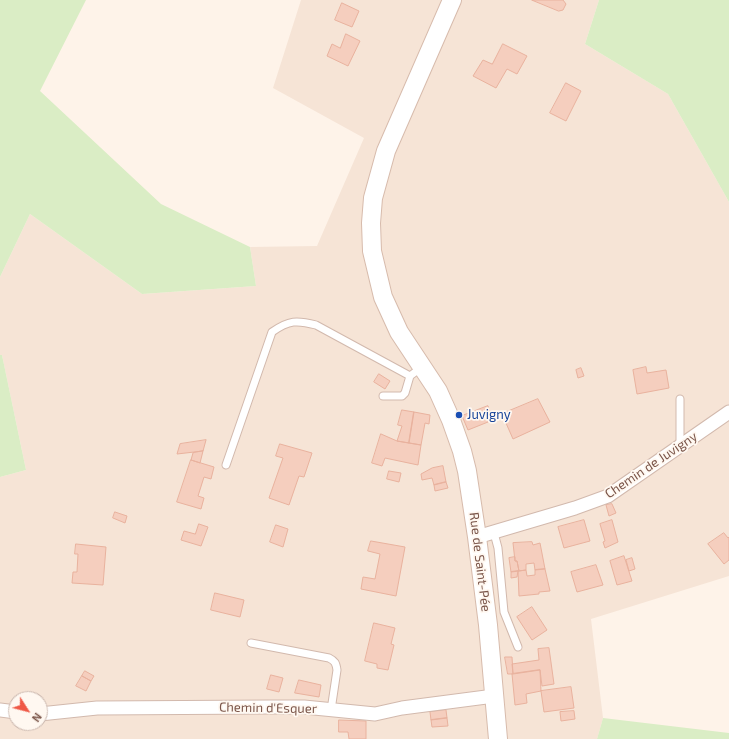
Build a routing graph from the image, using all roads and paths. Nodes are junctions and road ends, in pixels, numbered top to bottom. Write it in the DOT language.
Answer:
graph roads {
  1 [pos="452,0"];
  2 [pos="416,372"];
  3 [pos="383,396"];
  4 [pos="680,399"];
  5 [pos="729,412"];
  6 [pos="680,445"];
  7 [pos="226,465"];
  8 [pos="486,535"];
  9 [pos="251,643"];
  10 [pos="518,647"];
  11 [pos="494,696"];
  12 [pos="331,710"];
  13 [pos="48,713"];
  14 [pos="498,739"];
  1 -- 2 [label="main road, Rue de Saint-Pée"];
  2 -- 3 [label="lane"];
  2 -- 7 [label="lane"];
  2 -- 8 [label="main road, Rue de Saint-Pée"];
  4 -- 6 [label="lane"];
  5 -- 6 [label="street, Chemin de Juvigny"];
  6 -- 8 [label="street, Chemin de Juvigny"];
  8 -- 10 [label="lane"];
  8 -- 11 [label="main road, Rue de Saint-Pée"];
  9 -- 12 [label="lane"];
  11 -- 12 [label="street, Chemin d'Esquer"];
  11 -- 14 [label="main road, Rue de Saint-Pée"];
  12 -- 13 [label="street, Chemin d'Esquer"];
}
